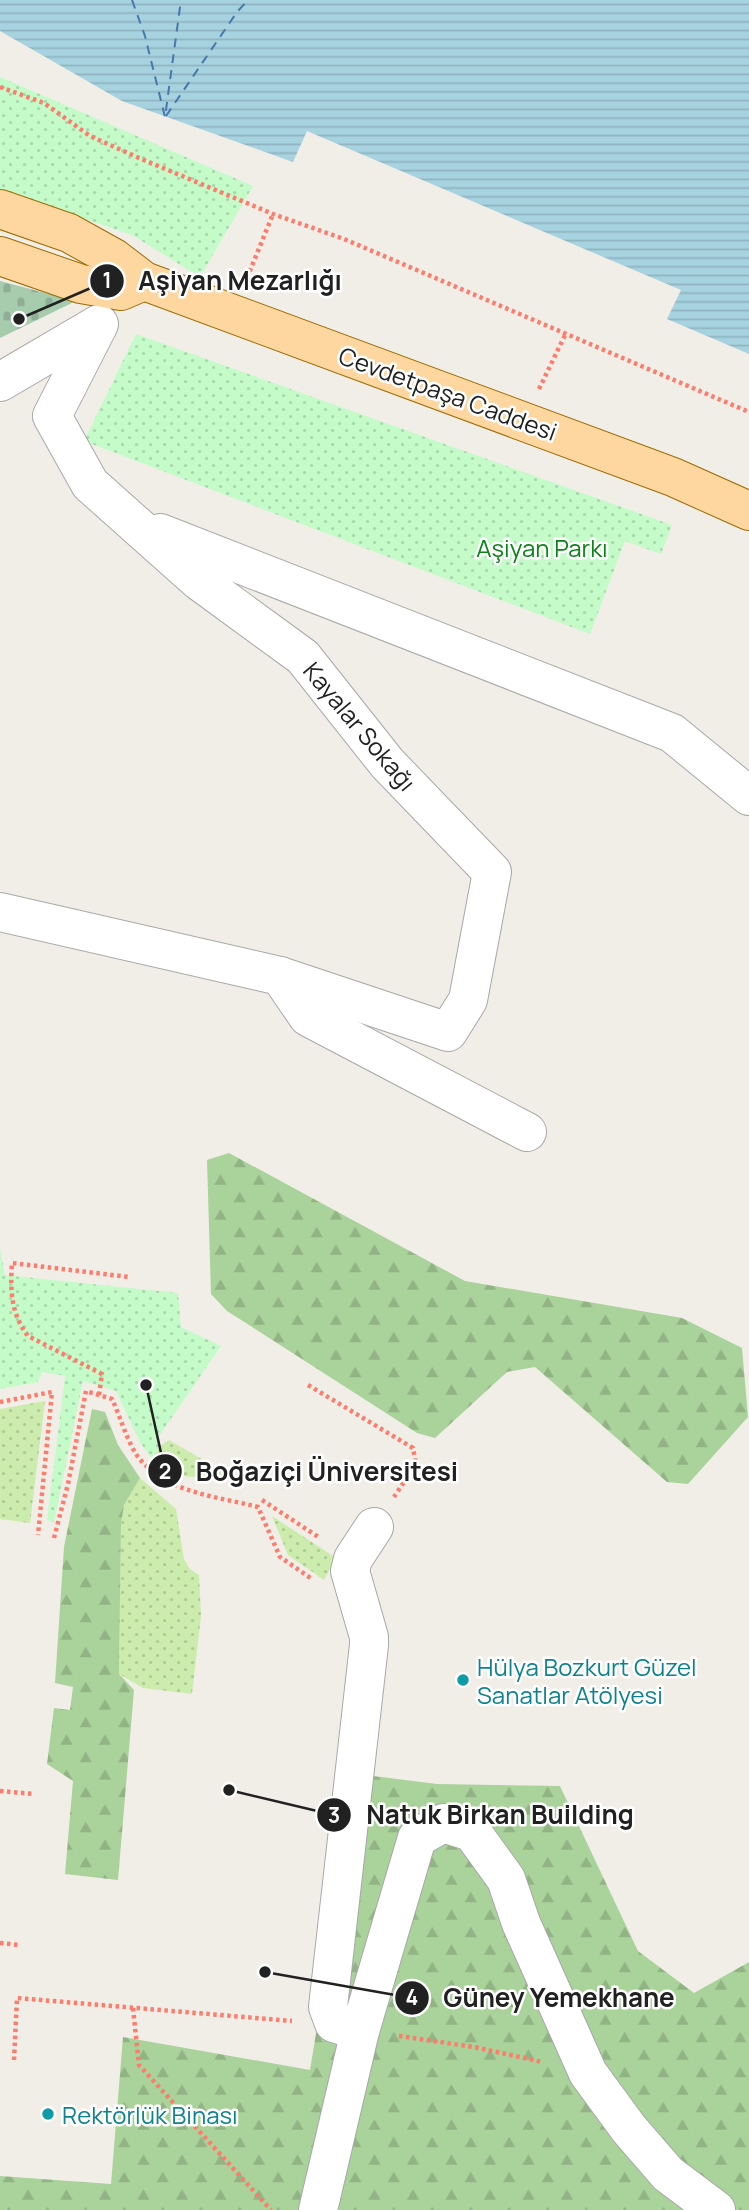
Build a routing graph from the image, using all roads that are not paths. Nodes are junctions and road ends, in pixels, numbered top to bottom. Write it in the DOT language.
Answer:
graph roads {
  1 [pos="0,209"];
  2 [pos="0,256"];
  3 [pos="144,281"];
  4 [pos="97,326"];
  5 [pos="0,382"];
  6 [pos="749,510"];
  7 [pos="135,524"];
  8 [pos="749,796"];
  9 [pos="0,912"];
  10 [pos="279,976"];
  11 [pos="527,1132"];
  12 [pos="374,1527"];
  13 [pos="360,2031"];
  14 [pos="318,2210"];
  15 [pos="716,2210"];
  1 -- 3 [label="main road, Cevdetpaşa Caddesi"];
  2 -- 3 [label="main road"];
  3 -- 4 [label="street"];
  3 -- 6 [label="main road, Cevdetpaşa Caddesi"];
  4 -- 5 [label="street"];
  4 -- 7 [label="street, Kayalar Sokağı"];
  7 -- 8 [label="street"];
  7 -- 10 [label="street, Kayalar Sokağı"];
  9 -- 10 [label="street, Kayalar Sokağı"];
  10 -- 11 [label="street"];
  12 -- 13 [label="street"];
  13 -- 14 [label="street"];
  13 -- 15 [label="street"];
}
